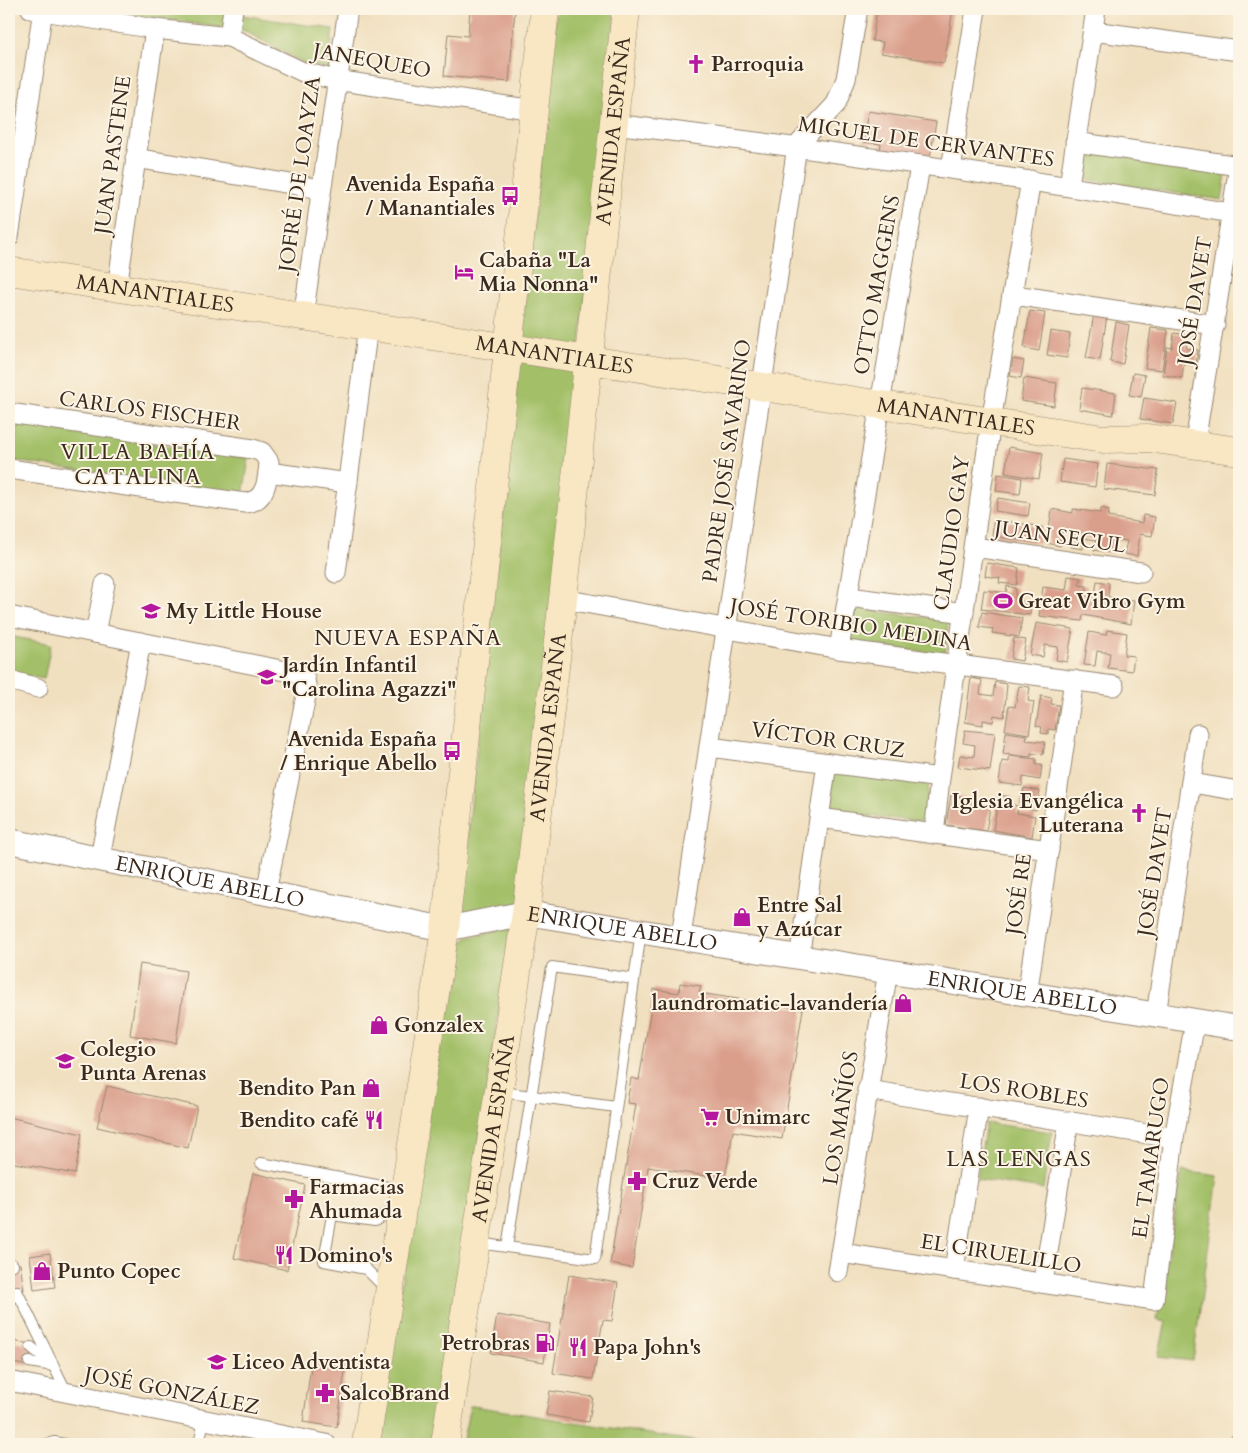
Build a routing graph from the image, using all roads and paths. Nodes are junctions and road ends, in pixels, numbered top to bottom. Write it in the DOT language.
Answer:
graph roads {
  1 [pos="39,9"];
  2 [pos="233,9"];
  3 [pos="348,9"];
  4 [pos="545,9"];
  5 [pos="626,9"];
  6 [pos="858,9"];
  7 [pos="976,9"];
  8 [pos="1096,9"];
  9 [pos="155,29"];
  10 [pos="1093,30"];
  11 [pos="229,37"];
  12 [pos="1239,51"];
  13 [pos="336,80"];
  14 [pos="534,110"];
  15 [pos="614,124"];
  16 [pos="1075,142"];
  17 [pos="797,146"];
  18 [pos="135,158"];
  19 [pos="920,166"];
  20 [pos="1239,166"];
  21 [pos="951,168"];
  22 [pos="1031,180"];
  23 [pos="1068,186"];
  24 [pos="321,189"];
  25 [pos="1231,213"];
  26 [pos="9,237"];
  27 [pos="9,272"];
  28 [pos="117,288"];
  29 [pos="1014,294"];
  30 [pos="303,317"];
  31 [pos="1215,325"];
  32 [pos="368,326"];
  33 [pos="510,348"];
  34 [pos="589,360"];
  35 [pos="761,386"];
  36 [pos="879,404"];
  37 [pos="9,413"];
  38 [pos="991,422"];
  39 [pos="1103,439"];
  40 [pos="1195,443"];
  41 [pos="1239,450"];
  42 [pos="1239,468"];
  43 [pos="9,469"];
  44 [pos="268,472"];
  45 [pos="348,483"];
  46 [pos="974,547"];
  47 [pos="1141,572"];
  48 [pos="336,573"];
  49 [pos="105,584"];
  50 [pos="850,597"];
  51 [pos="563,599"];
  52 [pos="964,613"];
  53 [pos="9,616"];
  54 [pos="725,629"];
  55 [pos="95,633"];
  56 [pos="140,642"];
  57 [pos="839,649"];
  58 [pos="956,665"];
  59 [pos="9,680"];
  60 [pos="1074,680"];
  61 [pos="1114,686"];
  62 [pos="38,688"];
  63 [pos="1198,734"];
  64 [pos="710,747"];
  65 [pos="827,763"];
  66 [pos="940,778"];
  67 [pos="1192,783"];
  68 [pos="1239,791"];
  69 [pos="820,818"];
  70 [pos="934,834"];
  71 [pos="9,841"];
  72 [pos="1048,850"];
  73 [pos="100,858"];
  74 [pos="266,892"];
  75 [pos="526,913"];
  76 [pos="445,929"];
  77 [pos="641,931"];
  78 [pos="681,937"];
  79 [pos="799,959"];
  80 [pos="888,971"];
  81 [pos="634,979"];
  82 [pos="1027,995"];
  83 [pos="1156,1015"];
  84 [pos="1195,1022"];
  85 [pos="1239,1028"];
  86 [pos="867,1090"];
  87 [pos="499,1092"];
  88 [pos="531,1096"];
  89 [pos="616,1107"];
  90 [pos="979,1107"];
  91 [pos="1068,1121"];
  92 [pos="1174,1138"];
  93 [pos="261,1163"];
  94 [pos="405,1197"];
  95 [pos="476,1243"];
  96 [pos="507,1247"];
  97 [pos="841,1253"];
  98 [pos="954,1270"];
  99 [pos="838,1272"];
  100 [pos="1043,1283"];
  101 [pos="390,1294"];
  102 [pos="1154,1300"];
  103 [pos="9,1303"];
  104 [pos="31,1348"];
  105 [pos="29,1362"];
  106 [pos="54,1366"];
  107 [pos="9,1381"];
  108 [pos="67,1393"];
  109 [pos="204,1420"];
  110 [pos="47,1444"];
  111 [pos="65,1444"];
  112 [pos="199,1444"];
  113 [pos="326,1444"];
  114 [pos="366,1444"];
  115 [pos="445,1444"];
  1 -- 9 [label="street, JANEQUEO"];
  1 -- 26 [label="street"];
  2 -- 11 [label="street"];
  3 -- 13 [label="street, JOFRÉ DE LOAYZA"];
  4 -- 14 [label="main road"];
  5 -- 15 [label="main road, AVENIDA ESPAÑA"];
  6 -- 17 [label="street"];
  7 -- 21 [label="street"];
  8 -- 10 [label="street"];
  9 -- 11 [label="street, JANEQUEO"];
  9 -- 18 [label="street, JUAN PASTENE"];
  10 -- 12 [label="street"];
  10 -- 16 [label="street"];
  11 -- 13 [label="street, JANEQUEO"];
  13 -- 14 [label="street, JANEQUEO"];
  13 -- 24 [label="street, JOFRÉ DE LOAYZA"];
  14 -- 33 [label="main road"];
  15 -- 17 [label="street, MIGUEL DE CERVANTES"];
  15 -- 34 [label="main road, AVENIDA ESPAÑA"];
  16 -- 20 [label="street"];
  16 -- 23 [label="street"];
  17 -- 19 [label="street, MIGUEL DE CERVANTES"];
  17 -- 35 [label="street, PADRE JOSÉ SAVARINO"];
  18 -- 24 [label="street"];
  18 -- 28 [label="street, JUAN PASTENE"];
  19 -- 21 [label="street, MIGUEL DE CERVANTES"];
  19 -- 36 [label="street, OTTO MAGGENS"];
  20 -- 25 [label="street, JOSÉ DAVET"];
  21 -- 22 [label="street, MIGUEL DE CERVANTES"];
  22 -- 23 [label="street, MIGUEL DE CERVANTES"];
  22 -- 29 [label="street, CLAUDIO GAY"];
  23 -- 25 [label="street, MIGUEL DE CERVANTES"];
  24 -- 30 [label="street, JOFRÉ DE LOAYZA"];
  25 -- 31 [label="street, JOSÉ DAVET"];
  27 -- 28 [label="main road, MANANTIALES"];
  28 -- 30 [label="main road, MANANTIALES"];
  29 -- 31 [label="street"];
  29 -- 38 [label="street, CLAUDIO GAY"];
  30 -- 32 [label="main road, MANANTIALES"];
  31 -- 40 [label="street, JOSÉ DAVET"];
  32 -- 33 [label="main road, MANANTIALES"];
  32 -- 45 [label="street"];
  33 -- 34 [label="main road, MANANTIALES"];
  33 -- 76 [label="main road"];
  34 -- 35 [label="main road, MANANTIALES"];
  34 -- 51 [label="main road, AVENIDA ESPAÑA"];
  35 -- 36 [label="main road, MANANTIALES"];
  35 -- 54 [label="street, PADRE JOSÉ SAVARINO"];
  36 -- 38 [label="main road, MANANTIALES"];
  36 -- 50 [label="street, OTTO MAGGENS"];
  37 -- 44 [label="street, CARLOS FISCHER"];
  38 -- 39 [label="main road, MANANTIALES"];
  38 -- 46 [label="street, CLAUDIO GAY"];
  39 -- 40 [label="main road"];
  39 -- 42 [label="main road"];
  40 -- 41 [label="main road"];
  43 -- 44 [label="street"];
  44 -- 45 [label="street"];
  45 -- 48 [label="street"];
  46 -- 47 [label="street, JUAN SECUL"];
  46 -- 52 [label="street, CLAUDIO GAY"];
  49 -- 55 [label="street"];
  50 -- 52 [label="street"];
  50 -- 57 [label="street, OTTO MAGGENS"];
  51 -- 54 [label="street, JOSÉ TORIBIO MEDINA"];
  51 -- 75 [label="main road, AVENIDA ESPAÑA"];
  52 -- 58 [label="street, CLAUDIO GAY"];
  53 -- 55 [label="street"];
  54 -- 57 [label="street, JOSÉ TORIBIO MEDINA"];
  54 -- 64 [label="street, PADRE JOSÉ SAVARINO"];
  55 -- 56 [label="street"];
  56 -- 73 [label="street"];
  56 -- 74 [label="street"];
  57 -- 58 [label="street, JOSÉ TORIBIO MEDINA"];
  58 -- 60 [label="street, JOSÉ TORIBIO MEDINA"];
  58 -- 66 [label="street, CLAUDIO GAY"];
  59 -- 62 [label="street"];
  60 -- 61 [label="street, JOSÉ TORIBIO MEDINA"];
  60 -- 72 [label="street, JOSÉ RE"];
  63 -- 67 [label="street, JOSÉ DAVET"];
  64 -- 65 [label="street, VÍCTOR CRUZ"];
  64 -- 78 [label="street, PADRE JOSÉ SAVARINO"];
  65 -- 66 [label="street, VÍCTOR CRUZ"];
  65 -- 69 [label="street"];
  66 -- 70 [label="street, CLAUDIO GAY"];
  67 -- 68 [label="street"];
  67 -- 83 [label="street, JOSÉ DAVET"];
  69 -- 70 [label="street"];
  69 -- 79 [label="street"];
  70 -- 72 [label="street"];
  71 -- 73 [label="street, ENRIQUE ABELLO"];
  72 -- 82 [label="street, JOSÉ RE"];
  73 -- 74 [label="street, ENRIQUE ABELLO"];
  74 -- 76 [label="street, ENRIQUE ABELLO"];
  75 -- 76 [label="street, ENRIQUE ABELLO"];
  75 -- 77 [label="street, ENRIQUE ABELLO"];
  75 -- 87 [label="main road, AVENIDA ESPAÑA"];
  76 -- 94 [label="main road"];
  77 -- 78 [label="street, ENRIQUE ABELLO"];
  77 -- 81 [label="lane"];
  78 -- 79 [label="street, ENRIQUE ABELLO"];
  79 -- 80 [label="street, ENRIQUE ABELLO"];
  80 -- 82 [label="street, ENRIQUE ABELLO"];
  80 -- 86 [label="street, LOS MAÑÍOS"];
  81 -- 88 [label="lane"];
  81 -- 89 [label="lane"];
  82 -- 83 [label="street, ENRIQUE ABELLO"];
  83 -- 84 [label="street, ENRIQUE ABELLO"];
  84 -- 85 [label="street, ENRIQUE ABELLO"];
  84 -- 92 [label="street, EL TAMARUGO"];
  86 -- 90 [label="street, LOS ROBLES"];
  86 -- 97 [label="street, LOS MAÑÍOS"];
  87 -- 88 [label="lane"];
  87 -- 95 [label="main road, AVENIDA ESPAÑA"];
  88 -- 89 [label="lane"];
  88 -- 96 [label="lane"];
  89 -- 96 [label="lane"];
  90 -- 91 [label="street, LOS ROBLES"];
  90 -- 98 [label="street"];
  91 -- 92 [label="street, LOS ROBLES"];
  91 -- 100 [label="street"];
  92 -- 102 [label="street, EL TAMARUGO"];
  93 -- 94 [label="lane"];
  94 -- 101 [label="main road"];
  94 -- 101 [label="lane"];
  95 -- 96 [label="lane"];
  95 -- 115 [label="main road, AVENIDA ESPAÑA"];
  97 -- 98 [label="street, EL CIRUELILLO"];
  97 -- 99 [label="street, LOS MAÑÍOS"];
  98 -- 100 [label="street, EL CIRUELILLO"];
  100 -- 102 [label="street, EL CIRUELILLO"];
  101 -- 114 [label="main road"];
  103 -- 106 [label="lane"];
  104 -- 106 [label="lane"];
  105 -- 106 [label="lane"];
  106 -- 108 [label="lane"];
  107 -- 108 [label="street, JOSÉ GONZÁLEZ"];
  108 -- 109 [label="street, JOSÉ GONZÁLEZ"];
  109 -- 112 [label="lane"];
  109 -- 113 [label="street, JOSÉ GONZÁLEZ"];
  110 -- 111 [label="lane"];
}
